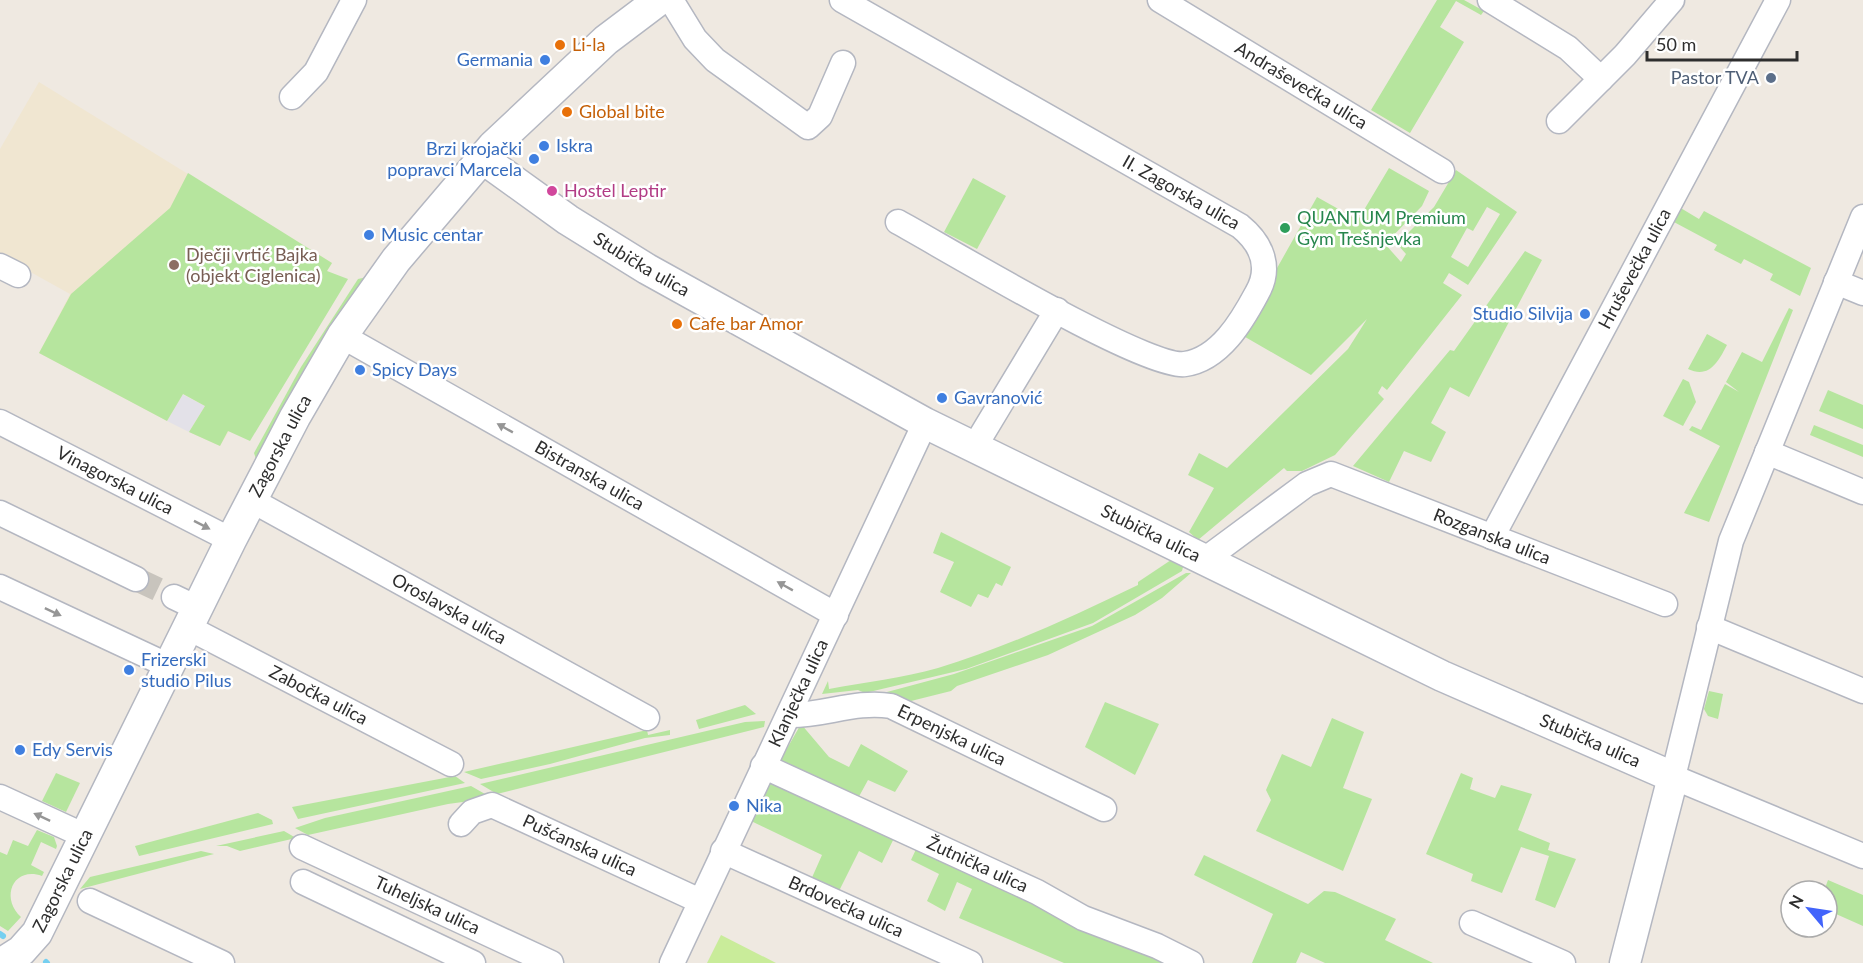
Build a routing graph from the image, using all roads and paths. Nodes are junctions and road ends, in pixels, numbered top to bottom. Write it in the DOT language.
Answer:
graph roads {
  1 [pos="354,0"];
  2 [pos="659,0"];
  3 [pos="671,0"];
  4 [pos="842,0"];
  5 [pos="1160,0"];
  6 [pos="1490,0"];
  7 [pos="1672,0"];
  8 [pos="1778,0"];
  9 [pos="843,63"];
  10 [pos="1601,79"];
  11 [pos="292,97"];
  12 [pos="1559,121"];
  13 [pos="482,158"];
  14 [pos="1442,171"];
  15 [pos="1863,217"];
  16 [pos="898,222"];
  17 [pos="1836,282"];
  18 [pos="1863,293"];
  19 [pos="1057,310"];
  20 [pos="342,336"];
  21 [pos="0,422"];
  22 [pos="925,423"];
  23 [pos="975,446"];
  24 [pos="1767,452"];
  25 [pos="1863,492"];
  26 [pos="251,500"];
  27 [pos="0,513"];
  28 [pos="1492,537"];
  29 [pos="231,540"];
  30 [pos="1203,561"];
  31 [pos="136,579"];
  32 [pos="0,587"];
  33 [pos="1665,604"];
  34 [pos="186,610"];
  35 [pos="836,615"];
  36 [pos="1709,627"];
  37 [pos="170,666"];
  38 [pos="1863,691"];
  39 [pos="789,715"];
  40 [pos="647,718"];
  41 [pos="451,764"];
  42 [pos="763,766"];
  43 [pos="1673,777"];
  44 [pos="0,797"];
  45 [pos="1104,809"];
  46 [pos="461,824"];
  47 [pos="85,836"];
  48 [pos="302,847"];
  49 [pos="723,851"];
  50 [pos="1863,856"];
  51 [pos="303,882"];
  52 [pos="90,901"];
  53 [pos="700,902"];
  54 [pos="1472,923"];
  55 [pos="2,963"];
  56 [pos="222,963"];
  57 [pos="473,963"];
  58 [pos="551,963"];
  59 [pos="672,963"];
  60 [pos="970,963"];
  61 [pos="1191,963"];
  62 [pos="1563,963"];
  63 [pos="1625,963"];
  1 -- 11 [label="street"];
  2 -- 13 [label="street, Zagorska ulica"];
  3 -- 9 [label="street"];
  4 -- 19 [label="street, II. Zagorska ulica"];
  5 -- 14 [label="street, Andraševečka ulica"];
  6 -- 10 [label="street"];
  7 -- 10 [label="street"];
  8 -- 28 [label="street, Hruševečka ulica"];
  10 -- 12 [label="street"];
  13 -- 20 [label="street, Zagorska ulica"];
  13 -- 22 [label="street, Stubička ulica"];
  15 -- 17 [label="street"];
  16 -- 19 [label="street, II. Zagorska ulica"];
  17 -- 18 [label="street"];
  17 -- 24 [label="street"];
  19 -- 23 [label="street"];
  20 -- 26 [label="street, Zagorska ulica"];
  35 -- 20 [label="street, Bistranska ulica, one-way"];
  21 -- 29 [label="street, Vinagorska ulica, one-way"];
  22 -- 23 [label="street, Stubička ulica"];
  22 -- 35 [label="street, Klanječka ulica"];
  23 -- 30 [label="street, Stubička ulica"];
  24 -- 25 [label="street"];
  24 -- 36 [label="street"];
  26 -- 29 [label="street, Zagorska ulica"];
  26 -- 40 [label="street, Oroslavska ulica"];
  27 -- 31 [label="street"];
  28 -- 30 [label="street, Rozganska ulica"];
  28 -- 33 [label="street, Rozganska ulica"];
  29 -- 34 [label="street, Zagorska ulica"];
  30 -- 43 [label="street, Stubička ulica"];
  32 -- 37 [label="street, one-way"];
  34 -- 37 [label="street, Zagorska ulica"];
  34 -- 41 [label="street, Zabočka ulica"];
  35 -- 39 [label="street, Klanječka ulica"];
  36 -- 38 [label="street"];
  36 -- 43 [label="street"];
  37 -- 47 [label="street, Zagorska ulica"];
  39 -- 42 [label="street, Klanječka ulica"];
  39 -- 45 [label="street, Erpenjska ulica"];
  42 -- 49 [label="street, Klanječka ulica"];
  42 -- 61 [label="street, Žutnička ulica"];
  43 -- 50 [label="street"];
  43 -- 63 [label="street"];
  47 -- 44 [label="street, one-way"];
  46 -- 53 [label="street, Pušćanska ulica"];
  47 -- 55 [label="street, Zagorska ulica"];
  48 -- 58 [label="street, Tuheljska ulica"];
  49 -- 53 [label="street, Klanječka ulica"];
  49 -- 60 [label="street, Brdovečka ulica"];
  51 -- 57 [label="street"];
  52 -- 56 [label="street"];
  53 -- 59 [label="street, Klanječka ulica"];
  54 -- 62 [label="street"];
}
